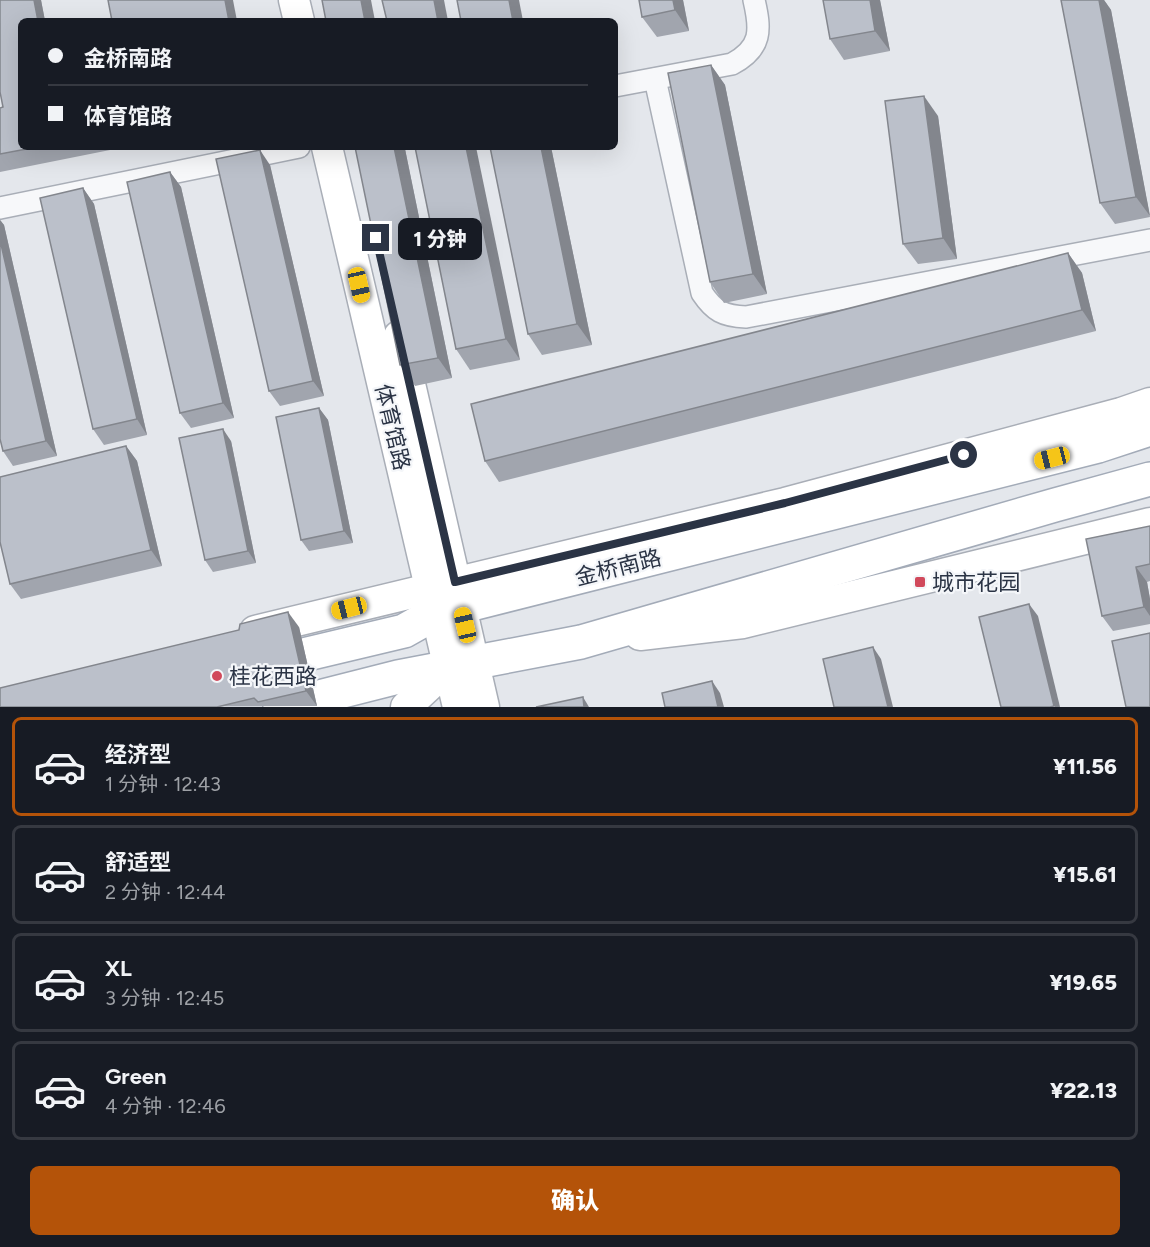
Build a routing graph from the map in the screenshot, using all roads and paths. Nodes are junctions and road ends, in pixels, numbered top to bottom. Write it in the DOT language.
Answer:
graph roads {
  1 [pos="294,0"];
  2 [pos="754,0"];
  3 [pos="298,18"];
  4 [pos="655,78"];
  5 [pos="618,85"];
  6 [pos="284,150"];
  7 [pos="328,150"];
  8 [pos="0,207"];
  9 [pos="1150,240"];
  10 [pos="393,311"];
  11 [pos="1150,404"];
  12 [pos="1150,429"];
  13 [pos="1150,479"];
  14 [pos="1150,523"];
  15 [pos="446,598"];
  16 [pos="233,636"];
  17 [pos="581,642"];
  18 [pos="461,665"];
  19 [pos="234,672"];
  20 [pos="280,707"];
  21 [pos="406,707"];
  22 [pos="458,707"];
  23 [pos="484,707"];
  1 -- 3 [label="main road"];
  2 -- 4 [label="street"];
  4 -- 5 [label="street"];
  4 -- 9 [label="street"];
  6 -- 8 [label="street"];
  7 -- 15 [label="main road, 体育馆路"];
  10 -- 15 [label="main road, 体育馆路"];
  11 -- 15 [label="main road, 金桥南路"];
  12 -- 15 [label="main road, 金桥南路"];
  13 -- 17 [label="main road"];
  14 -- 17 [label="main road"];
  15 -- 16 [label="main road, 金桥南路"];
  15 -- 18 [label="main road, 体育馆路"];
  15 -- 19 [label="main road, 金桥南路"];
  17 -- 18 [label="main road"];
  18 -- 20 [label="main road"];
  18 -- 21 [label="main road"];
  18 -- 22 [label="main road, 体育馆路"];
  18 -- 23 [label="main road, 体育馆路"];
}
